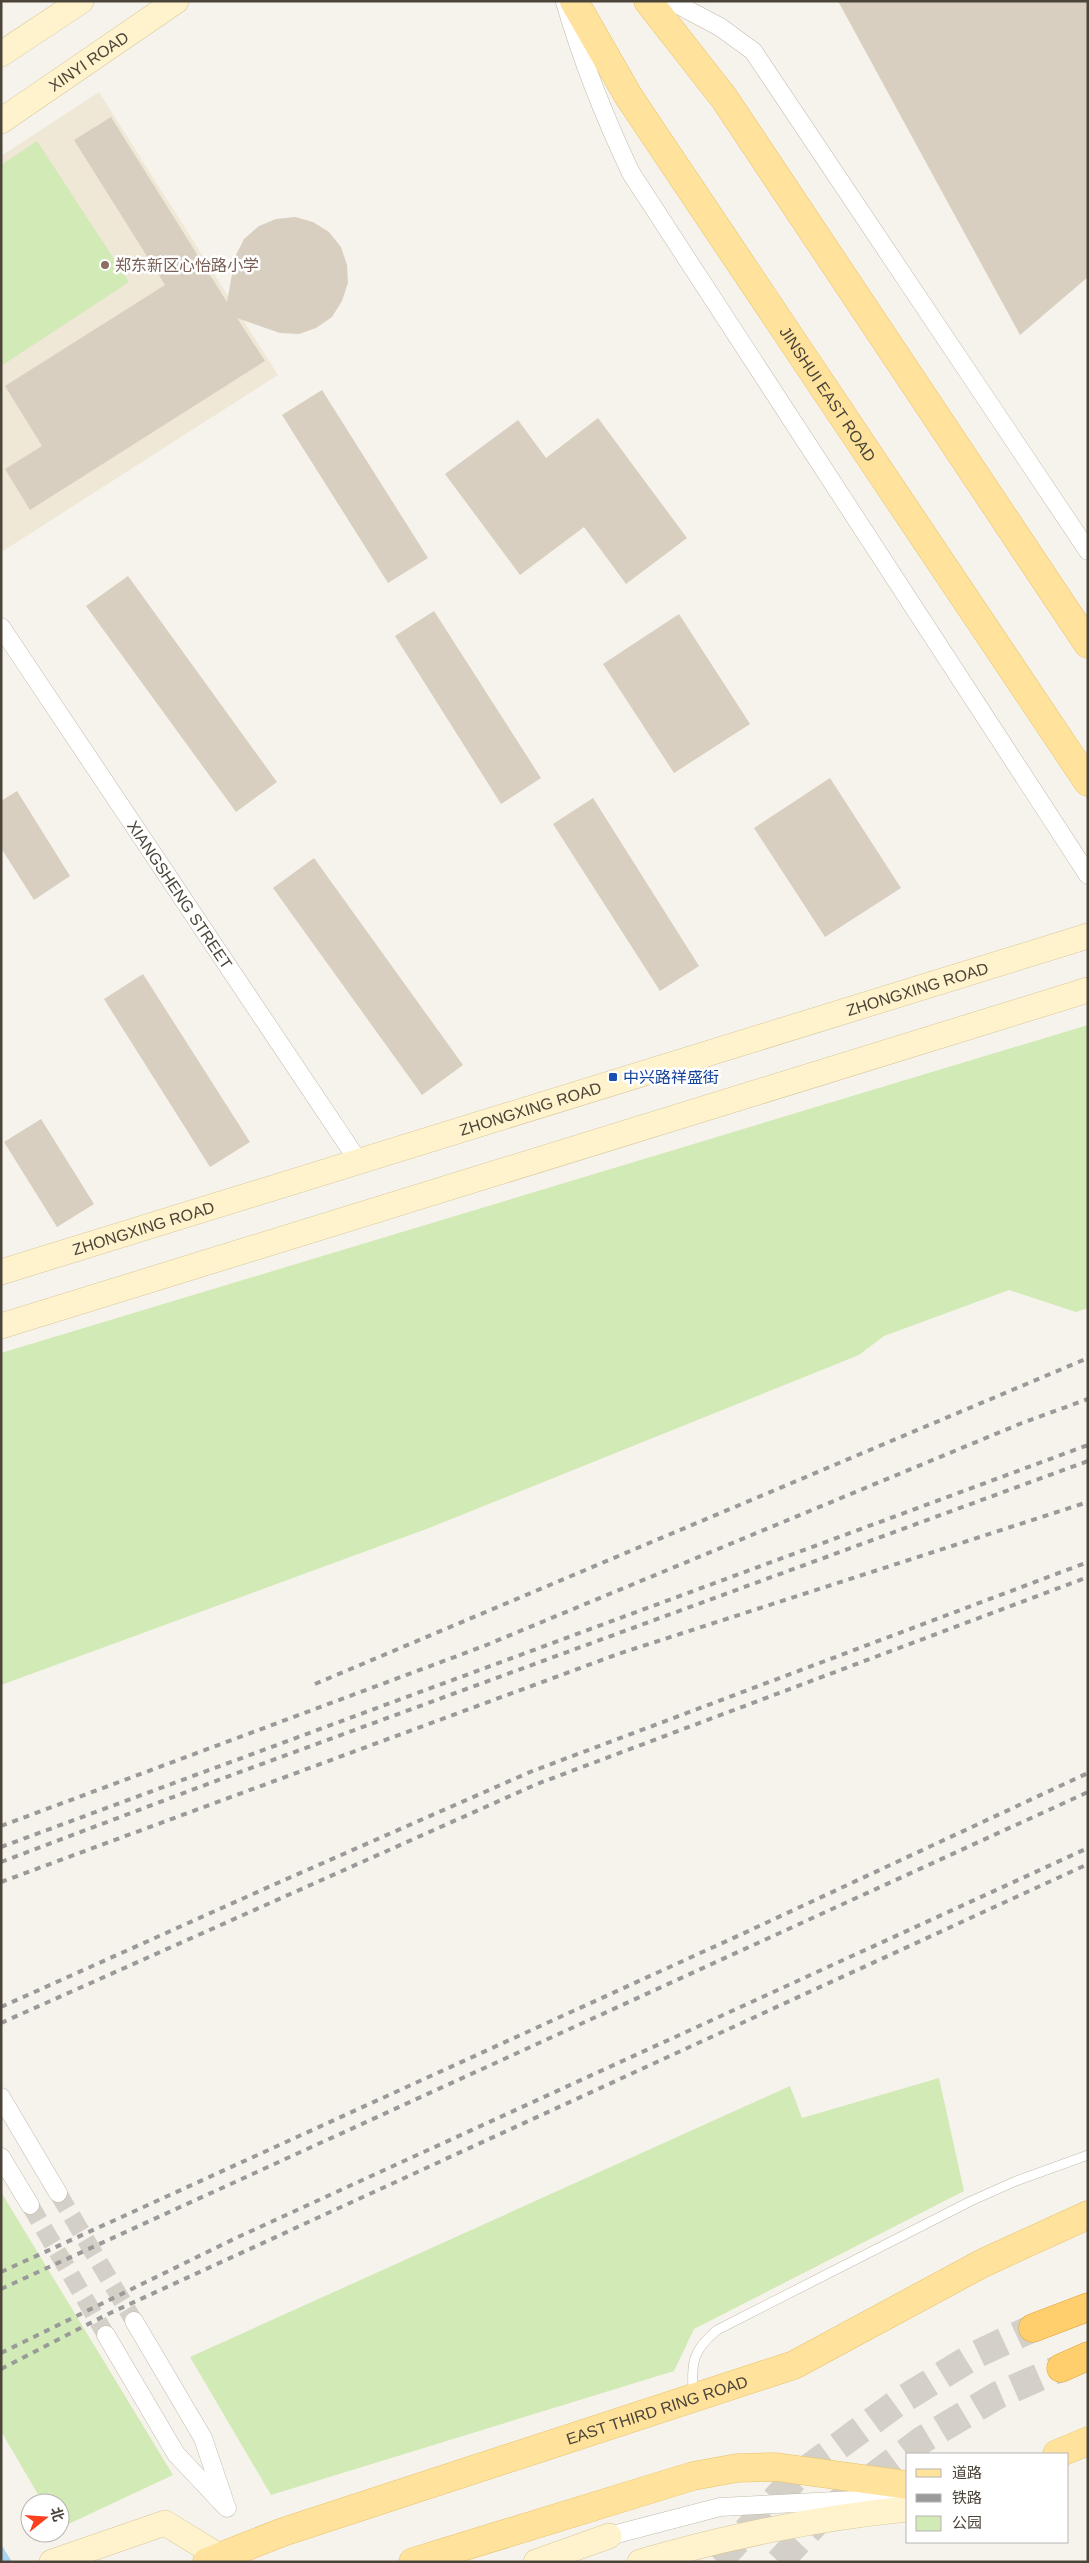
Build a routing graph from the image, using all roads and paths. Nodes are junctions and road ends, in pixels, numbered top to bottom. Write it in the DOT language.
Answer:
graph roads {
  1 [pos="81,1"];
  2 [pos="176,1"];
  3 [pos="565,1"];
  4 [pos="574,1"];
  5 [pos="648,1"];
  6 [pos="671,1"];
  7 [pos="1,54"];
  8 [pos="1,121"];
  9 [pos="1088,551"];
  10 [pos="1,627"];
  11 [pos="1088,644"];
  12 [pos="1088,782"];
  13 [pos="1088,875"];
  14 [pos="1088,936"];
  15 [pos="1088,990"];
  16 [pos="359,1162"];
  17 [pos="1,1272"];
  18 [pos="1,1326"];
  19 [pos="1,2097"];
  20 [pos="1088,2155"];
  21 [pos="1,2157"];
  22 [pos="58,2192"];
  23 [pos="30,2205"];
  24 [pos="1088,2215"];
  25 [pos="1088,2295"];
  26 [pos="1088,2307"];
  27 [pos="1059,2319"];
  28 [pos="134,2321"];
  29 [pos="1033,2328"];
  30 [pos="106,2336"];
  31 [pos="692,2400"];
  32 [pos="1088,2441"];
  33 [pos="1059,2453"];
  34 [pos="906,2485"];
  35 [pos="906,2494"];
  36 [pos="906,2509"];
  37 [pos="609,2536"];
  38 [pos="213,2559"];
  39 [pos="52,2562"];
  40 [pos="413,2562"];
  41 [pos="536,2562"];
  42 [pos="640,2562"];
  1 -- 7 [label="street"];
  2 -- 8 [label="street, XINYI ROAD"];
  3 -- 13 [label="street"];
  4 -- 12 [label="main road, JINSHUI EAST ROAD"];
  5 -- 11 [label="main road"];
  6 -- 9 [label="street"];
  10 -- 16 [label="street, XIANGSHENG STREET"];
  14 -- 16 [label="street, ZHONGXING ROAD"];
  15 -- 18 [label="street"];
  16 -- 17 [label="street, ZHONGXING ROAD"];
  19 -- 22 [label="street"];
  20 -- 31 [label="lane"];
  21 -- 23 [label="street"];
  24 -- 31 [label="main road, EAST THIRD RING ROAD"];
  25 -- 27 [label="main road"];
  26 -- 27 [label="highway"];
  27 -- 29 [label="highway"];
  28 -- 30 [label="street"];
  31 -- 38 [label="main road, EAST THIRD RING ROAD"];
  32 -- 33 [label="main road"];
  34 -- 40 [label="main road"];
  35 -- 37 [label="street"];
  36 -- 42 [label="street"];
  37 -- 41 [label="street"];
  38 -- 39 [label="street"];
}
